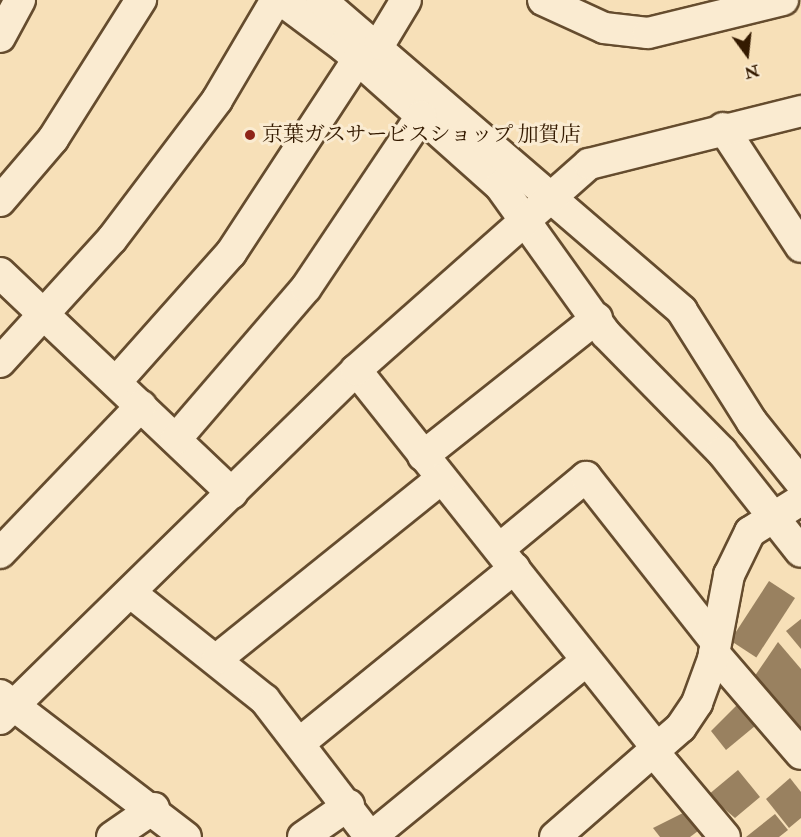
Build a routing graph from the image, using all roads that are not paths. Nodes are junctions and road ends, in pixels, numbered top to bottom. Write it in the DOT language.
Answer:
graph roads {
  1 [pos="20,0"];
  2 [pos="141,0"];
  3 [pos="276,0"];
  4 [pos="281,0"];
  5 [pos="321,0"];
  6 [pos="406,0"];
  7 [pos="543,0"];
  8 [pos="783,0"];
  9 [pos="0,37"];
  10 [pos="368,52"];
  11 [pos="801,111"];
  12 [pos="421,116"];
  13 [pos="723,128"];
  14 [pos="551,197"];
  15 [pos="0,201"];
  16 [pos="526,220"];
  17 [pos="801,247"];
  18 [pos="0,273"];
  19 [pos="45,314"];
  20 [pos="597,318"];
  21 [pos="0,362"];
  22 [pos="356,370"];
  23 [pos="116,382"];
  24 [pos="141,406"];
  25 [pos="176,439"];
  26 [pos="432,467"];
  27 [pos="801,483"];
  28 [pos="232,493"];
  29 [pos="801,500"];
  30 [pos="774,518"];
  31 [pos="801,552"];
  32 [pos="0,553"];
  33 [pos="507,559"];
  34 [pos="131,593"];
  35 [pos="715,647"];
  36 [pos="218,659"];
  37 [pos="586,661"];
  38 [pos="5,707"];
  39 [pos="302,741"];
  40 [pos="655,749"];
  41 [pos="801,754"];
  42 [pos="349,805"];
  43 [pos="154,808"];
  44 [pos="112,837"];
  45 [pos="186,837"];
  46 [pos="303,837"];
  47 [pos="371,837"];
  48 [pos="555,837"];
  49 [pos="725,837"];
  1 -- 9 [label="street"];
  2 -- 15 [label="street"];
  3 -- 19 [label="street"];
  4 -- 10 [label="street"];
  5 -- 10 [label="street"];
  6 -- 10 [label="street"];
  7 -- 8 [label="street"];
  10 -- 12 [label="street"];
  10 -- 14 [label="street"];
  10 -- 23 [label="street"];
  11 -- 13 [label="street"];
  12 -- 16 [label="street"];
  12 -- 25 [label="street"];
  13 -- 14 [label="street"];
  13 -- 17 [label="street"];
  14 -- 16 [label="street"];
  14 -- 27 [label="street"];
  16 -- 20 [label="street"];
  16 -- 22 [label="street"];
  18 -- 19 [label="street"];
  19 -- 21 [label="street"];
  19 -- 23 [label="street"];
  20 -- 26 [label="street"];
  20 -- 30 [label="street"];
  22 -- 26 [label="street"];
  22 -- 28 [label="street"];
  23 -- 24 [label="street"];
  24 -- 25 [label="street"];
  24 -- 32 [label="street"];
  25 -- 28 [label="street"];
  26 -- 33 [label="street"];
  26 -- 36 [label="street"];
  28 -- 34 [label="street"];
  29 -- 30 [label="street"];
  30 -- 31 [label="street"];
  30 -- 35 [label="street"];
  33 -- 35 [label="street"];
  33 -- 37 [label="street"];
  33 -- 39 [label="street"];
  34 -- 36 [label="street"];
  34 -- 38 [label="street"];
  35 -- 40 [label="street"];
  35 -- 41 [label="street"];
  36 -- 39 [label="street"];
  37 -- 40 [label="street"];
  37 -- 47 [label="street"];
  38 -- 43 [label="street"];
  39 -- 42 [label="street"];
  40 -- 48 [label="street"];
  40 -- 49 [label="street"];
  42 -- 46 [label="street"];
  42 -- 47 [label="street"];
  43 -- 44 [label="street"];
  43 -- 45 [label="street"];
}
